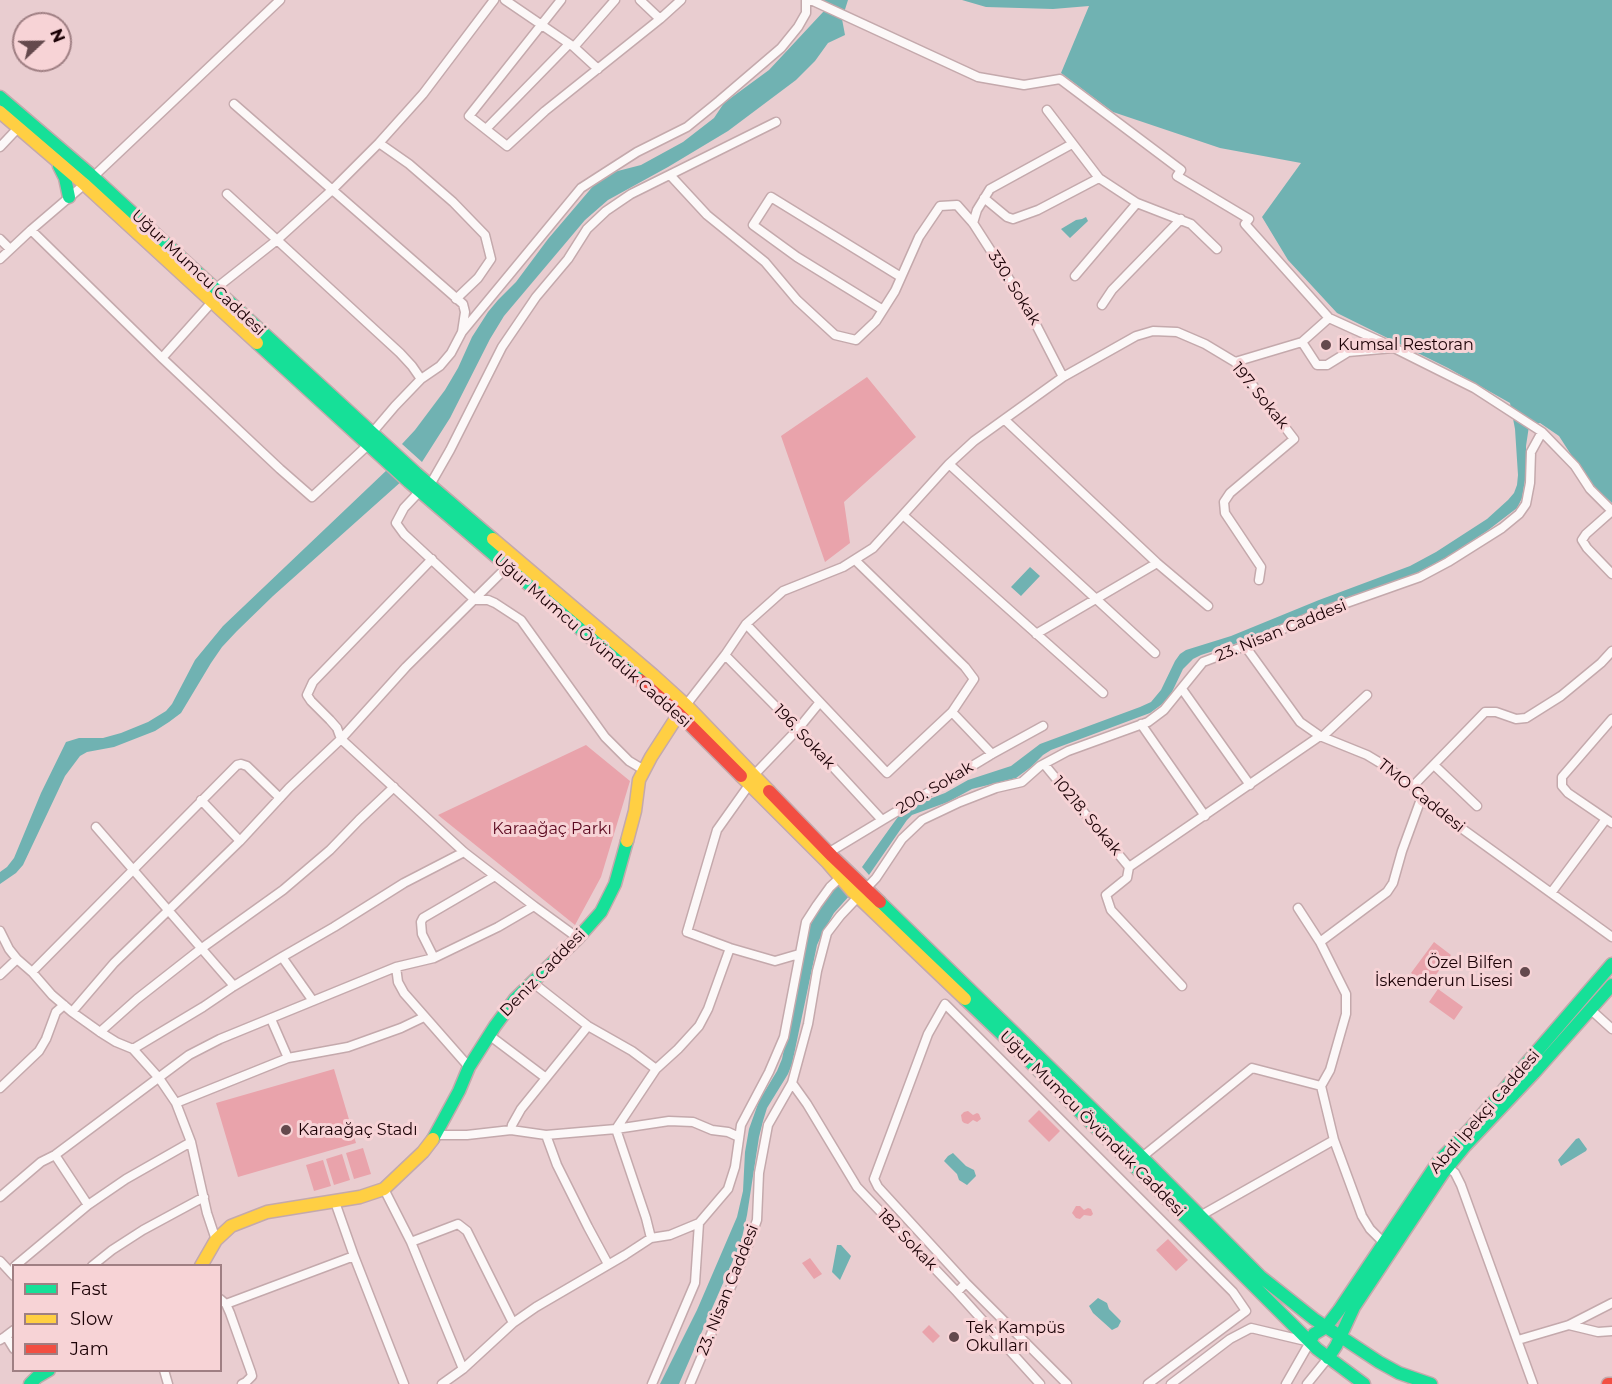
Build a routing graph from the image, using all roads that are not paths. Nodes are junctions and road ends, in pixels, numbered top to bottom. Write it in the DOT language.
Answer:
graph roads {
  1 [pos="280,0"];
  2 [pos="494,0"];
  3 [pos="506,0"];
  4 [pos="561,0"];
  5 [pos="615,0"];
  6 [pos="640,0"];
  7 [pos="681,0"];
  8 [pos="806,0"];
  9 [pos="811,0"];
  10 [pos="660,19"];
  11 [pos="541,24"];
  12 [pos="571,46"];
  13 [pos="598,69"];
  14 [pos="0,97"];
  15 [pos="234,104"];
  16 [pos="1047,110"];
  17 [pos="0,112"];
  18 [pos="776,122"];
  19 [pos="18,128"];
  20 [pos="486,129"];
  21 [pos="379,143"];
  22 [pos="1072,144"];
  23 [pos="0,147"];
  24 [pos="56,160"];
  25 [pos="670,175"];
  26 [pos="1099,178"];
  27 [pos="89,181"];
  28 [pos="332,190"];
  29 [pos="227,194"];
  30 [pos="69,197"];
  31 [pos="984,198"];
  32 [pos="1137,203"];
  33 [pos="1181,219"];
  34 [pos="973,223"];
  35 [pos="31,230"];
  36 [pos="0,239"];
  37 [pos="276,240"];
  38 [pos="10,249"];
  39 [pos="1217,249"];
  40 [pos="0,259"];
  41 [pos="1075,276"];
  42 [pos="901,277"];
  43 [pos="215,289"];
  44 [pos="456,299"];
  45 [pos="212,302"];
  46 [pos="1102,305"];
  47 [pos="883,310"];
  48 [pos="1329,318"];
  49 [pos="462,332"];
  50 [pos="1302,342"];
  51 [pos="1394,348"];
  52 [pos="162,358"];
  53 [pos="1235,362"];
  54 [pos="1063,376"];
  55 [pos="421,379"];
  56 [pos="1005,420"];
  57 [pos="1542,432"];
  58 [pos="370,439"];
  59 [pos="949,464"];
  60 [pos="412,478"];
  61 [pos="425,488"];
  62 [pos="1612,511"];
  63 [pos="903,515"];
  64 [pos="432,559"];
  65 [pos="855,560"];
  66 [pos="1157,563"];
  67 [pos="507,567"];
  68 [pos="1612,574"];
  69 [pos="1259,580"];
  70 [pos="475,600"];
  71 [pos="1097,600"];
  72 [pos="1208,606"];
  73 [pos="746,624"];
  74 [pos="1036,634"];
  75 [pos="1245,646"];
  76 [pos="1612,651"];
  77 [pos="1155,652"];
  78 [pos="725,655"];
  79 [pos="1182,690"];
  80 [pos="1103,693"];
  81 [pos="1367,695"];
  82 [pos="820,702"];
  83 [pos="682,709"];
  84 [pos="952,712"];
  85 [pos="1612,719"];
  86 [pos="1141,724"];
  87 [pos="1043,726"];
  88 [pos="798,729"];
  89 [pos="1322,736"];
  90 [pos="341,739"];
  91 [pos="992,754"];
  92 [pos="1044,764"];
  93 [pos="1434,765"];
  94 [pos="644,770"];
  95 [pos="751,780"];
  96 [pos="1250,785"];
  97 [pos="1413,786"];
  98 [pos="394,787"];
  99 [pos="280,798"];
  100 [pos="1421,799"];
  101 [pos="201,800"];
  102 [pos="1477,806"];
  103 [pos="1205,816"];
  104 [pos="882,820"];
  105 [pos="1609,821"];
  106 [pos="96,827"];
  107 [pos="240,841"];
  108 [pos="464,852"];
  109 [pos="828,853"];
  110 [pos="1129,867"];
  111 [pos="134,870"];
  112 [pos="495,876"];
  113 [pos="853,883"];
  114 [pos="1551,893"];
  115 [pos="534,906"];
  116 [pos="1298,908"];
  117 [pos="169,910"];
  118 [pos="0,931"];
  119 [pos="1612,937"];
  120 [pos="578,938"];
  121 [pos="1320,942"];
  122 [pos="202,948"];
  123 [pos="730,948"];
  124 [pos="799,954"];
  125 [pos="282,957"];
  126 [pos="434,958"];
  127 [pos="17,959"];
  128 [pos="1612,964"];
  129 [pos="396,967"];
  130 [pos="32,972"];
  131 [pos="0,975"];
  132 [pos="532,982"];
  133 [pos="1612,985"];
  134 [pos="234,986"];
  135 [pos="1182,987"];
  136 [pos="313,1001"];
  137 [pos="64,1005"];
  138 [pos="1590,1009"];
  139 [pos="72,1012"];
  140 [pos="424,1017"];
  141 [pos="271,1019"];
  142 [pos="588,1026"];
  143 [pos="1612,1029"];
  144 [pos="100,1032"];
  145 [pos="489,1035"];
  146 [pos="133,1049"];
  147 [pos="288,1058"];
  148 [pos="469,1067"];
  149 [pos="656,1069"];
  150 [pos="159,1078"];
  151 [pos="546,1078"];
  152 [pos="792,1083"];
  153 [pos="1321,1086"];
  154 [pos="0,1088"];
  155 [pos="176,1103"];
  156 [pos="616,1129"];
  157 [pos="511,1130"];
  158 [pos="436,1135"];
  159 [pos="546,1135"];
  160 [pos="739,1137"];
  161 [pos="1334,1140"];
  162 [pos="191,1142"];
  163 [pos="55,1155"];
  164 [pos="1142,1157"];
  165 [pos="1448,1167"];
  166 [pos="384,1189"];
  167 [pos="0,1197"];
  168 [pos="204,1197"];
  169 [pos="335,1202"];
  170 [pos="88,1204"];
  171 [pos="1200,1216"];
  172 [pos="699,1223"];
  173 [pos="651,1238"];
  174 [pos="216,1240"];
  175 [pos="411,1242"];
  176 [pos="1384,1243"];
  177 [pos="354,1256"];
  178 [pos="20,1264"];
  179 [pos="94,1264"];
  180 [pos="202,1264"];
  181 [pos="608,1264"];
  182 [pos="966,1283"];
  183 [pos="957,1292"];
  184 [pos="223,1301"];
  185 [pos="1612,1303"];
  186 [pos="513,1323"];
  187 [pos="1569,1325"];
  188 [pos="1326,1326"];
  189 [pos="1612,1331"];
  190 [pos="1340,1336"];
  191 [pos="1518,1340"];
  192 [pos="1310,1342"];
  193 [pos="1328,1358"];
  194 [pos="463,1369"];
  195 [pos="46,1372"];
  196 [pos="32,1377"];
  197 [pos="253,1380"];
  198 [pos="242,1384"];
  199 [pos="404,1384"];
  200 [pos="442,1384"];
  201 [pos="652,1384"];
  202 [pos="690,1384"];
  203 [pos="1040,1384"];
  204 [pos="1067,1384"];
  205 [pos="1148,1384"];
  206 [pos="1171,1384"];
  207 [pos="1286,1384"];
  208 [pos="1307,1384"];
  209 [pos="1364,1384"];
  210 [pos="1431,1384"];
  211 [pos="1533,1384"];
  212 [pos="1608,1384"];
  213 [pos="1612,1384"];
  1 -- 27 [label="street"];
  2 -- 21 [label="street"];
  3 -- 11 [label="street"];
  4 -- 11 [label="street"];
  5 -- 12 [label="street"];
  6 -- 10 [label="street"];
  7 -- 10 [label="street"];
  8 -- 49 [label="street"];
  9 -- 48 [label="street"];
  10 -- 13 [label="street"];
  11 -- 12 [label="street"];
  11 -- 20 [label="street"];
  12 -- 13 [label="street"];
  12 -- 20 [label="street"];
  13 -- 20 [label="street"];
  14 -- 27 [label="street, Uğur Mumcu Caddesi"];
  15 -- 28 [label="street"];
  16 -- 22 [label="street"];
  17 -- 19 [label="street, Uğur Mumcu Caddesi"];
  18 -- 25 [label="street"];
  19 -- 23 [label="street"];
  19 -- 24 [label="street, Uğur Mumcu Caddesi"];
  21 -- 28 [label="street"];
  21 -- 44 [label="street"];
  22 -- 26 [label="street"];
  22 -- 31 [label="street"];
  24 -- 27 [label="street, Uğur Mumcu Caddesi"];
  24 -- 30 [label="street"];
  25 -- 47 [label="street"];
  25 -- 61 [label="street"];
  26 -- 31 [label="street"];
  26 -- 32 [label="street"];
  27 -- 30 [label="street"];
  27 -- 43 [label="street, Uğur Mumcu Caddesi"];
  27 -- 45 [label="street, Uğur Mumcu Caddesi"];
  28 -- 37 [label="street"];
  28 -- 44 [label="street"];
  29 -- 37 [label="street"];
  30 -- 35 [label="street"];
  31 -- 34 [label="street"];
  32 -- 33 [label="street"];
  32 -- 41 [label="street"];
  33 -- 39 [label="street"];
  33 -- 46 [label="street"];
  34 -- 42 [label="street, 330. Sokak"];
  34 -- 54 [label="street, 330. Sokak"];
  35 -- 38 [label="street"];
  35 -- 52 [label="street"];
  36 -- 38 [label="street"];
  37 -- 43 [label="street"];
  37 -- 55 [label="street"];
  38 -- 40 [label="street"];
  42 -- 47 [label="street"];
  42 -- 47 [label="street"];
  43 -- 58 [label="street, Uğur Mumcu Caddesi"];
  44 -- 49 [label="street"];
  45 -- 52 [label="street"];
  45 -- 58 [label="street, Uğur Mumcu Caddesi"];
  48 -- 50 [label="street"];
  48 -- 51 [label="street"];
  49 -- 55 [label="street"];
  50 -- 51 [label="street"];
  50 -- 53 [label="street"];
  51 -- 57 [label="street"];
  52 -- 58 [label="street"];
  53 -- 54 [label="street, 197. Sokak"];
  53 -- 69 [label="street, 197. Sokak"];
  54 -- 56 [label="street"];
  55 -- 58 [label="street"];
  56 -- 59 [label="street"];
  56 -- 66 [label="street"];
  57 -- 62 [label="street"];
  57 -- 75 [label="street, 23. Nisan Caddesi"];
  58 -- 60 [label="street, Uğur Mumcu Caddesi"];
  59 -- 63 [label="street"];
  59 -- 71 [label="street"];
  60 -- 61 [label="street, Uğur Mumcu Övündük Caddesi"];
  61 -- 64 [label="street"];
  61 -- 67 [label="street, Uğur Mumcu Övündük Caddesi"];
  61 -- 83 [label="street, Uğur Mumcu Övündük Caddesi"];
  62 -- 68 [label="street"];
  63 -- 65 [label="street"];
  63 -- 74 [label="street"];
  64 -- 70 [label="street"];
  64 -- 90 [label="street"];
  65 -- 73 [label="street"];
  65 -- 84 [label="street"];
  66 -- 71 [label="street"];
  66 -- 72 [label="street"];
  67 -- 70 [label="street"];
  67 -- 83 [label="street, Uğur Mumcu Övündük Caddesi"];
  70 -- 90 [label="street"];
  70 -- 94 [label="street"];
  71 -- 74 [label="street"];
  71 -- 77 [label="street"];
  73 -- 78 [label="street"];
  73 -- 82 [label="street"];
  74 -- 80 [label="street"];
  75 -- 79 [label="street, 23. Nisan Caddesi"];
  75 -- 89 [label="street, TMO Caddesi"];
  76 -- 93 [label="street"];
  78 -- 83 [label="street"];
  78 -- 88 [label="street, 196. Sokak"];
  79 -- 86 [label="street, 23. Nisan Caddesi"];
  79 -- 96 [label="street"];
  81 -- 89 [label="street"];
  82 -- 84 [label="street"];
  82 -- 88 [label="street"];
  83 -- 94 [label="street, Deniz Caddesi"];
  83 -- 95 [label="street, Uğur Mumcu Övündük Caddesi"];
  84 -- 91 [label="street"];
  85 -- 105 [label="street"];
  86 -- 92 [label="street, 23. Nisan Caddesi"];
  86 -- 103 [label="street"];
  87 -- 91 [label="street, 200. Sokak"];
  88 -- 95 [label="street"];
  88 -- 104 [label="street, 196. Sokak"];
  89 -- 96 [label="street"];
  89 -- 97 [label="street, TMO Caddesi"];
  90 -- 98 [label="street"];
  90 -- 99 [label="street"];
  91 -- 104 [label="street, 200. Sokak"];
  92 -- 110 [label="street, 10218. Sokak"];
  92 -- 113 [label="street, 23. Nisan Caddesi"];
  93 -- 97 [label="street"];
  93 -- 102 [label="street"];
  94 -- 120 [label="street, Deniz Caddesi"];
  95 -- 109 [label="street, Uğur Mumcu Övündük Caddesi"];
  95 -- 113 [label="street, Uğur Mumcu Övündük Caddesi"];
  95 -- 123 [label="street"];
  96 -- 103 [label="street"];
  97 -- 100 [label="street, TMO Caddesi"];
  98 -- 108 [label="street"];
  98 -- 122 [label="street"];
  99 -- 101 [label="street"];
  99 -- 107 [label="street"];
  100 -- 114 [label="street, TMO Caddesi"];
  100 -- 121 [label="street"];
  101 -- 107 [label="street"];
  101 -- 111 [label="street"];
  103 -- 110 [label="street"];
  104 -- 109 [label="street, 200. Sokak"];
  105 -- 114 [label="street"];
  106 -- 111 [label="street"];
  107 -- 117 [label="street"];
  108 -- 112 [label="street"];
  108 -- 125 [label="street"];
  109 -- 113 [label="street, Uğur Mumcu Övündük Caddesi"];
  110 -- 135 [label="street"];
  111 -- 117 [label="street"];
  111 -- 130 [label="street"];
  112 -- 115 [label="street"];
  112 -- 126 [label="street"];
  113 -- 124 [label="street"];
  113 -- 152 [label="street, 23. Nisan Caddesi"];
  113 -- 164 [label="street, Uğur Mumcu Övündük Caddesi"];
  113 -- 192 [label="street, Uğur Mumcu Övündük Caddesi"];
  114 -- 119 [label="street, TMO Caddesi"];
  115 -- 120 [label="street"];
  115 -- 126 [label="street"];
  116 -- 121 [label="street"];
  117 -- 122 [label="street"];
  117 -- 139 [label="street"];
  118 -- 127 [label="street"];
  120 -- 132 [label="street, Deniz Caddesi"];
  121 -- 153 [label="street"];
  122 -- 134 [label="street"];
  122 -- 144 [label="street"];
  123 -- 124 [label="street"];
  123 -- 149 [label="street"];
  124 -- 160 [label="street"];
  125 -- 134 [label="street"];
  125 -- 136 [label="street"];
  126 -- 129 [label="street"];
  127 -- 130 [label="street"];
  127 -- 131 [label="street"];
  128 -- 176 [label="street, Abdi İpekçi Caddesi"];
  129 -- 136 [label="street"];
  129 -- 140 [label="street"];
  130 -- 137 [label="street"];
  132 -- 142 [label="street"];
  132 -- 145 [label="street, Deniz Caddesi"];
  133 -- 138 [label="street, Abdi İpekçi Caddesi"];
  134 -- 146 [label="street"];
  136 -- 141 [label="street"];
  137 -- 139 [label="street"];
  137 -- 154 [label="street"];
  138 -- 143 [label="street"];
  138 -- 165 [label="street, Abdi İpekçi Caddesi"];
  139 -- 144 [label="street"];
  140 -- 147 [label="street"];
  140 -- 148 [label="street"];
  141 -- 147 [label="street"];
  141 -- 150 [label="street"];
  142 -- 149 [label="street"];
  142 -- 151 [label="street"];
  144 -- 146 [label="street"];
  145 -- 148 [label="street, Deniz Caddesi"];
  145 -- 151 [label="street"];
  146 -- 150 [label="street"];
  147 -- 155 [label="street"];
  148 -- 158 [label="street, Deniz Caddesi"];
  149 -- 156 [label="street"];
  150 -- 155 [label="street"];
  150 -- 163 [label="street"];
  151 -- 157 [label="street"];
  152 -- 183 [label="street, 182 Sokak"];
  152 -- 202 [label="street, 23. Nisan Caddesi"];
  153 -- 161 [label="street"];
  153 -- 164 [label="street"];
  155 -- 162 [label="street"];
  156 -- 159 [label="street"];
  156 -- 160 [label="street"];
  156 -- 173 [label="street"];
  157 -- 158 [label="street"];
  157 -- 159 [label="street"];
  158 -- 166 [label="street, Deniz Caddesi"];
  159 -- 181 [label="street"];
  160 -- 172 [label="street"];
  161 -- 171 [label="street"];
  161 -- 176 [label="street"];
  162 -- 168 [label="street"];
  162 -- 170 [label="street"];
  163 -- 167 [label="street"];
  163 -- 170 [label="street"];
  164 -- 171 [label="street, Uğur Mumcu Övündük Caddesi"];
  165 -- 190 [label="street, Abdi İpekçi Caddesi"];
  165 -- 191 [label="street"];
  166 -- 169 [label="street, Deniz Caddesi"];
  166 -- 175 [label="street"];
  168 -- 174 [label="street"];
  168 -- 179 [label="street"];
  169 -- 174 [label="street, Deniz Caddesi"];
  169 -- 177 [label="street"];
  170 -- 178 [label="street"];
  171 -- 188 [label="street, Uğur Mumcu Övündük Caddesi"];
  172 -- 173 [label="street"];
  172 -- 201 [label="street"];
  173 -- 181 [label="street"];
  174 -- 180 [label="street, Deniz Caddesi"];
  175 -- 186 [label="street"];
  175 -- 194 [label="street"];
  176 -- 188 [label="street, Abdi İpekçi Caddesi"];
  177 -- 184 [label="street"];
  177 -- 199 [label="street"];
  181 -- 186 [label="street"];
  182 -- 183 [label="street"];
  182 -- 204 [label="street"];
  182 -- 205 [label="street"];
  183 -- 203 [label="street, 182 Sokak"];
  184 -- 197 [label="street"];
  185 -- 187 [label="street"];
  186 -- 194 [label="street"];
  187 -- 189 [label="street"];
  187 -- 191 [label="street"];
  188 -- 190 [label="street, Uğur Mumcu Övündük Caddesi"];
  188 -- 192 [label="street, Abdi İpekçi Caddesi"];
  190 -- 193 [label="street, Abdi İpekçi Caddesi"];
  190 -- 210 [label="street, Uğur Mumcu Övündük Caddesi"];
  191 -- 211 [label="street"];
  192 -- 193 [label="street, Uğur Mumcu Övündük Caddesi"];
  192 -- 206 [label="street"];
  192 -- 207 [label="street"];
  193 -- 208 [label="street"];
  193 -- 209 [label="street, Uğur Mumcu Övündük Caddesi"];
  194 -- 200 [label="street"];
  195 -- 196 [label="street"];
  197 -- 198 [label="street"];
  212 -- 213 [label="street"];
}
